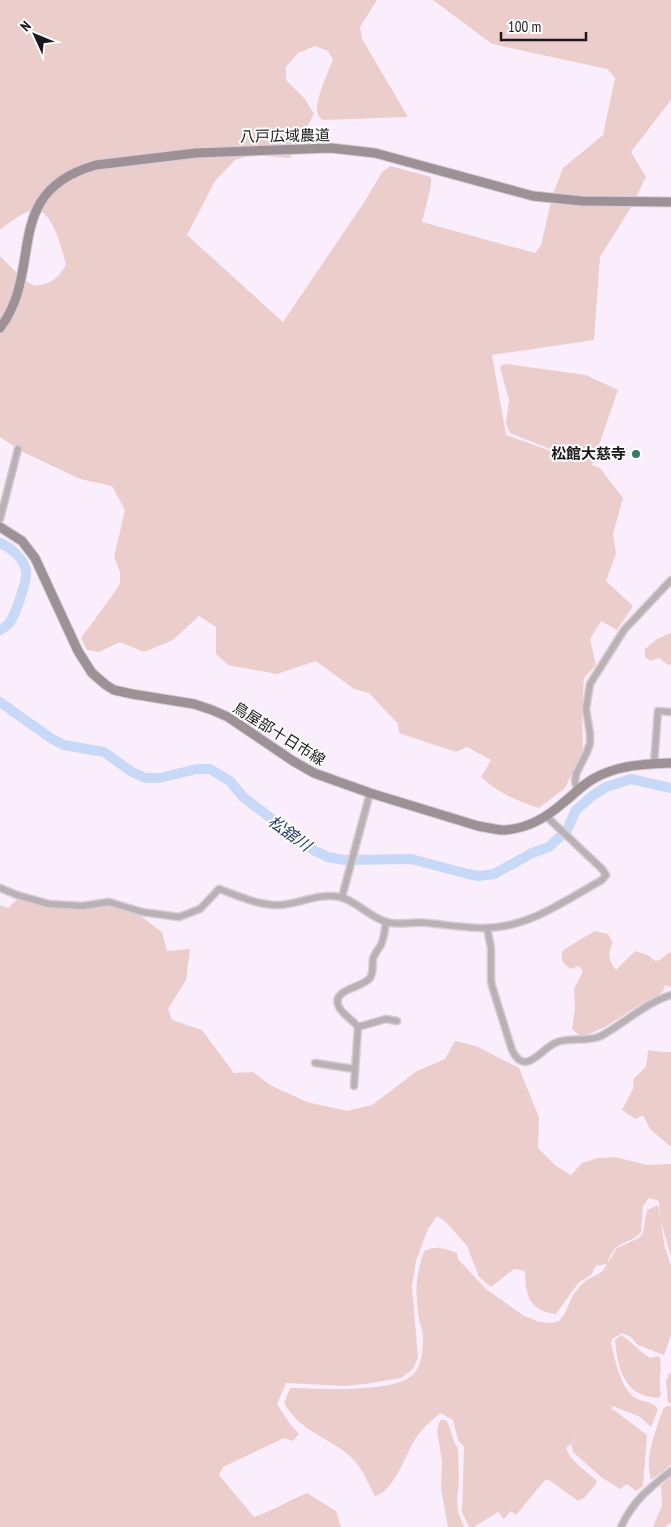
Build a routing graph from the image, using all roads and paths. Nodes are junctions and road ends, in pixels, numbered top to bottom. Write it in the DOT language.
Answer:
graph roads {
  1 [pos="671,202"];
  2 [pos="0,328"];
  3 [pos="18,449"];
  4 [pos="0,519"];
  5 [pos="0,527"];
  6 [pos="671,580"];
  7 [pos="671,712"];
  8 [pos="654,764"];
  9 [pos="671,764"];
  10 [pos="578,789"];
  11 [pos="370,793"];
  12 [pos="546,816"];
  13 [pos="0,888"];
  14 [pos="342,897"];
  15 [pos="386,922"];
  16 [pos="487,928"];
  17 [pos="671,995"];
  18 [pos="398,1021"];
  19 [pos="358,1027"];
  20 [pos="314,1063"];
  21 [pos="354,1069"];
  22 [pos="354,1086"];
  23 [pos="671,1471"];
  24 [pos="621,1527"];
  1 -- 2 [label="main road, 八戸広域農道"];
  3 -- 4 [label="street"];
  5 -- 11 [label="main road, 鳥屋部十日市線"];
  6 -- 10 [label="street"];
  7 -- 8 [label="street"];
  8 -- 9 [label="main road, 鳥屋部十日市線"];
  8 -- 10 [label="main road, 鳥屋部十日市線"];
  10 -- 12 [label="main road, 鳥屋部十日市線"];
  11 -- 12 [label="main road, 鳥屋部十日市線"];
  11 -- 14 [label="street"];
  12 -- 16 [label="street"];
  13 -- 14 [label="street"];
  14 -- 15 [label="street"];
  15 -- 16 [label="street"];
  15 -- 19 [label="street"];
  16 -- 17 [label="street"];
  18 -- 19 [label="street"];
  19 -- 21 [label="street"];
  20 -- 21 [label="street"];
  21 -- 22 [label="street"];
  23 -- 24 [label="street"];
}
